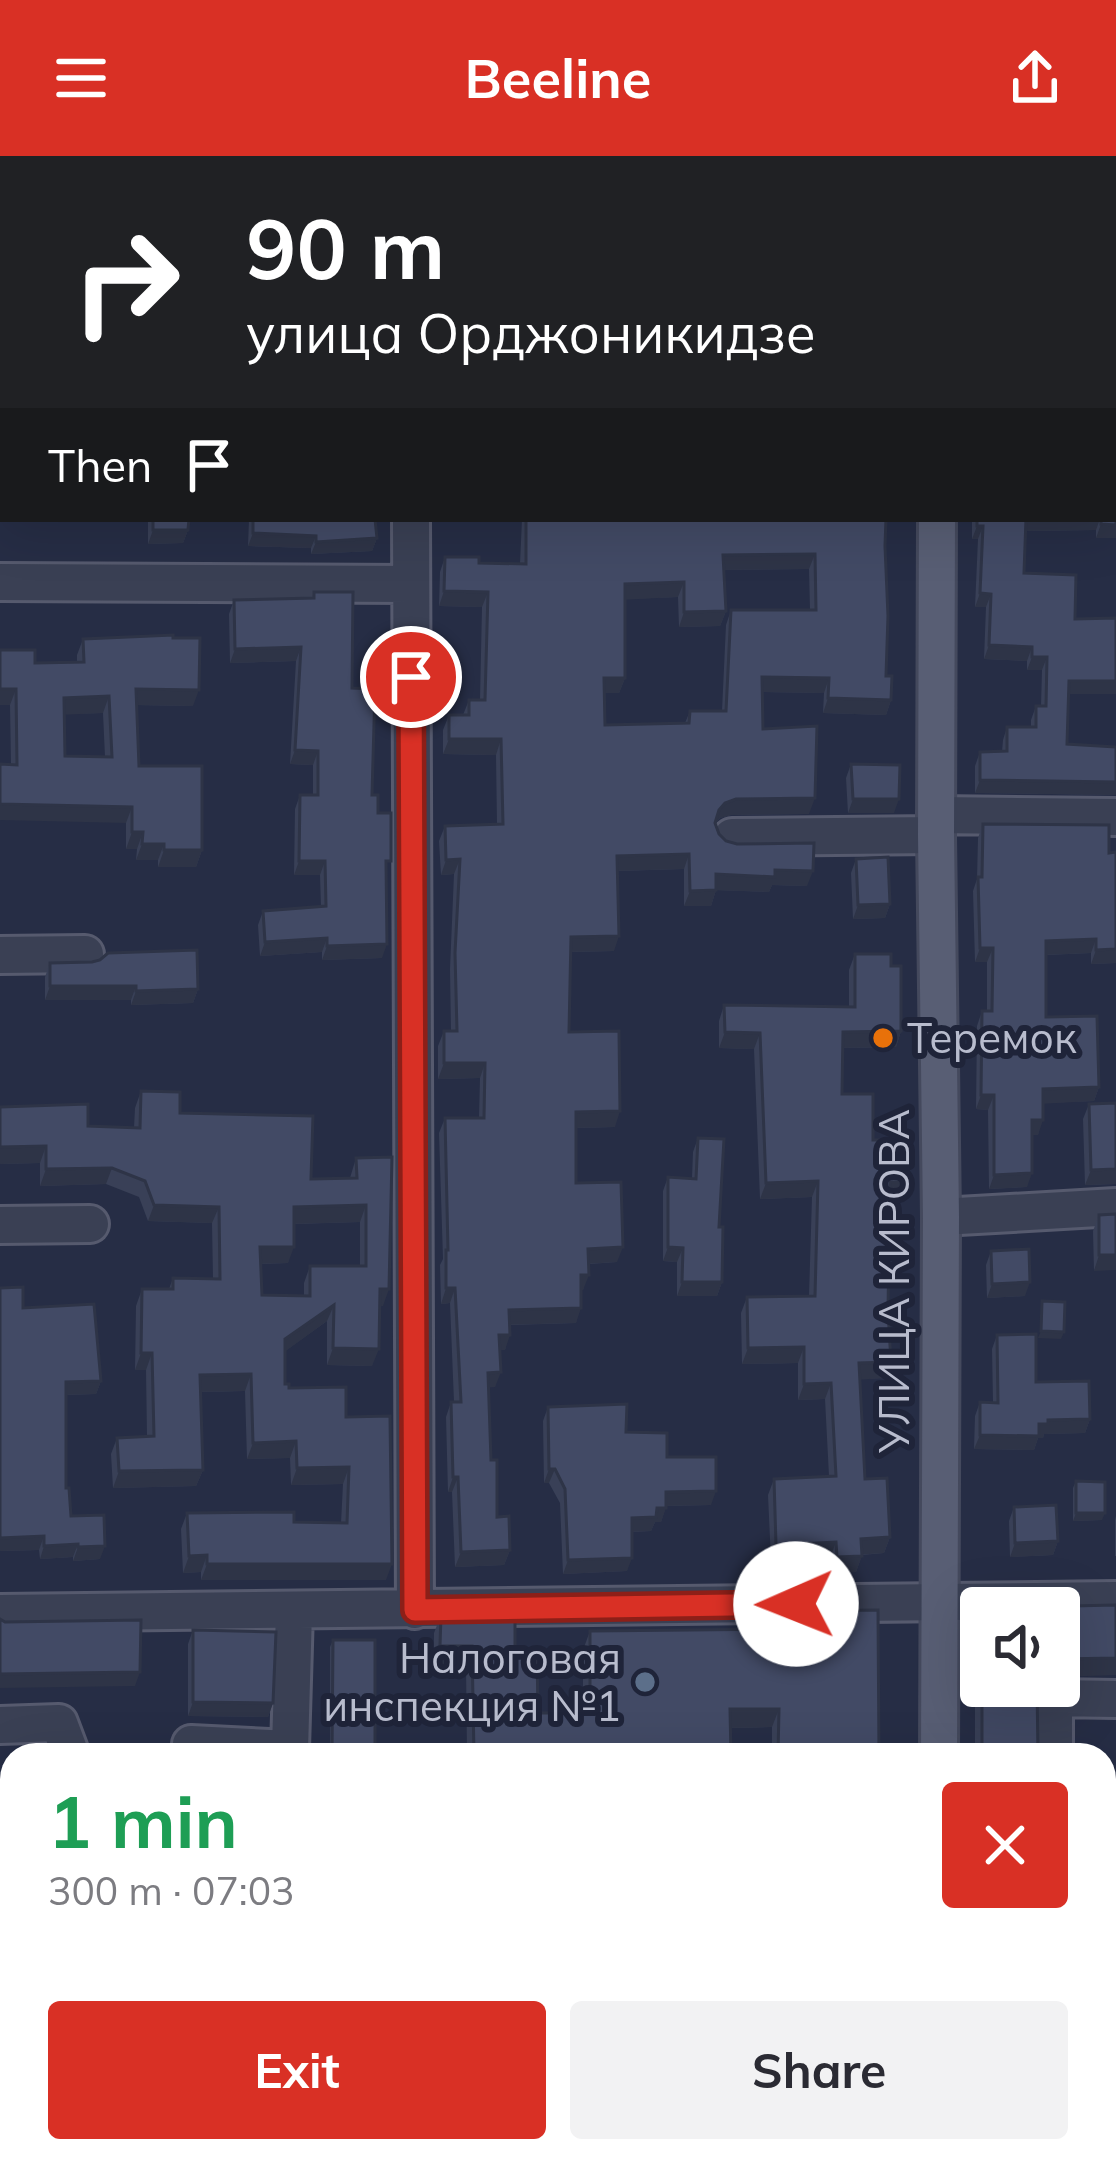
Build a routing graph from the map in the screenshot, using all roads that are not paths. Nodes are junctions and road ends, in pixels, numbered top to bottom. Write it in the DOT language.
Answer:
graph roads {
  1 [pos="411,522"];
  2 [pos="937,522"];
  3 [pos="0,582"];
  4 [pos="411,584"];
  5 [pos="1116,817"];
  6 [pos="936,825"];
  7 [pos="732,837"];
  8 [pos="85,954"];
  9 [pos="0,955"];
  10 [pos="1116,1207"];
  11 [pos="940,1217"];
  12 [pos="90,1224"];
  13 [pos="0,1225"];
  14 [pos="1116,1600"];
  15 [pos="939,1603"];
  16 [pos="294,1610"];
  17 [pos="415,1610"];
  18 [pos="0,1613"];
  19 [pos="1116,1699"];
  20 [pos="0,1725"];
  21 [pos="66,1743"];
  22 [pos="290,1743"];
  23 [pos="939,1743"];
  24 [pos="1054,1743"];
  1 -- 4 [label="street"];
  2 -- 6 [label="main road, УЛИЦА КИРОВА"];
  3 -- 4 [label="street"];
  4 -- 17 [label="street"];
  5 -- 6 [label="street"];
  6 -- 7 [label="street"];
  6 -- 11 [label="main road, УЛИЦА КИРОВА"];
  8 -- 9 [label="street"];
  10 -- 11 [label="street"];
  11 -- 15 [label="main road, УЛИЦА КИРОВА"];
  12 -- 13 [label="street"];
  14 -- 15 [label="street"];
  15 -- 17 [label="street"];
  15 -- 23 [label="main road, УЛИЦА КИРОВА"];
  16 -- 17 [label="street"];
  16 -- 18 [label="street"];
  16 -- 22 [label="street"];
  19 -- 24 [label="street"];
  20 -- 21 [label="street"];
}
